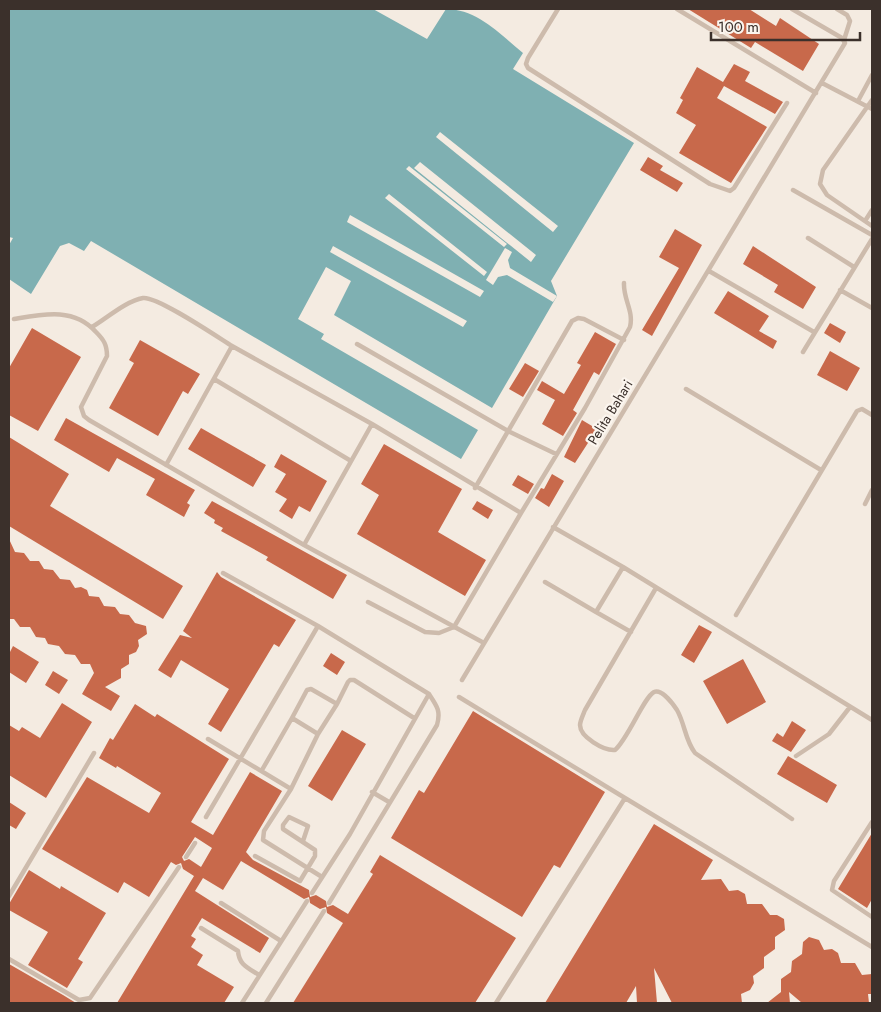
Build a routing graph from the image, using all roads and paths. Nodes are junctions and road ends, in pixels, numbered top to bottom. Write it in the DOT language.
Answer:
graph roads {
  1 [pos="558,9"];
  2 [pos="677,9"];
  3 [pos="792,9"];
  4 [pos="837,9"];
  5 [pos="844,40"];
  6 [pos="872,75"];
  7 [pos="822,82"];
  8 [pos="816,93"];
  9 [pos="872,100"];
  10 [pos="858,101"];
  11 [pos="787,103"];
  12 [pos="870,108"];
  13 [pos="793,190"];
  14 [pos="872,210"];
  15 [pos="865,221"];
  16 [pos="872,226"];
  17 [pos="872,235"];
  18 [pos="808,238"];
  19 [pos="872,239"];
  20 [pos="854,267"];
  21 [pos="709,271"];
  22 [pos="624,283"];
  23 [pos="840,290"];
  24 [pos="872,308"];
  25 [pos="14,319"];
  26 [pos="92,327"];
  27 [pos="814,332"];
  28 [pos="624,340"];
  29 [pos="356,344"];
  30 [pos="232,346"];
  31 [pos="803,352"];
  32 [pos="214,379"];
  33 [pos="686,389"];
  34 [pos="872,415"];
  35 [pos="372,424"];
  36 [pos="510,432"];
  37 [pos="556,454"];
  38 [pos="350,461"];
  39 [pos="166,465"];
  40 [pos="821,470"];
  41 [pos="476,488"];
  42 [pos="872,490"];
  43 [pos="865,504"];
  44 [pos="521,513"];
  45 [pos="553,527"];
  46 [pos="304,545"];
  47 [pos="622,566"];
  48 [pos="223,573"];
  49 [pos="545,582"];
  50 [pos="656,588"];
  51 [pos="368,602"];
  52 [pos="596,612"];
  53 [pos="736,615"];
  54 [pos="318,626"];
  55 [pos="454,627"];
  56 [pos="631,632"];
  57 [pos="484,643"];
  58 [pos="462,680"];
  59 [pos="429,694"];
  60 [pos="459,698"];
  61 [pos="336,704"];
  62 [pos="850,707"];
  63 [pos="292,718"];
  64 [pos="414,718"];
  65 [pos="872,720"];
  66 [pos="318,734"];
  67 [pos="208,739"];
  68 [pos="94,753"];
  69 [pos="796,756"];
  70 [pos="241,758"];
  71 [pos="262,770"];
  72 [pos="291,789"];
  73 [pos="372,792"];
  74 [pos="625,798"];
  75 [pos="389,802"];
  76 [pos="206,817"];
  77 [pos="792,820"];
  78 [pos="872,822"];
  79 [pos="303,841"];
  80 [pos="195,843"];
  81 [pos="255,856"];
  82 [pos="186,858"];
  83 [pos="179,867"];
  84 [pos="307,870"];
  85 [pos="322,878"];
  86 [pos="312,893"];
  87 [pos="9,896"];
  88 [pos="307,901"];
  89 [pos="329,902"];
  90 [pos="221,903"];
  91 [pos="324,911"];
  92 [pos="872,917"];
  93 [pos="201,928"];
  94 [pos="281,941"];
  95 [pos="872,947"];
  96 [pos="9,958"];
  97 [pos="259,975"];
  98 [pos="242,1003"];
  99 [pos="266,1003"];
  100 [pos="496,1003"];
  1 -- 11 [label="lane"];
  2 -- 8 [label="lane"];
  3 -- 5 [label="lane"];
  4 -- 5 [label="lane"];
  5 -- 7 [label="lane, Pelita Bahari"];
  6 -- 10 [label="lane"];
  7 -- 8 [label="lane, Pelita Bahari"];
  7 -- 10 [label="lane"];
  8 -- 21 [label="lane, Pelita Bahari"];
  9 -- 12 [label="lane"];
  10 -- 12 [label="lane"];
  12 -- 15 [label="lane"];
  13 -- 17 [label="lane"];
  14 -- 15 [label="lane"];
  15 -- 16 [label="lane"];
  18 -- 20 [label="lane"];
  19 -- 20 [label="lane"];
  20 -- 23 [label="lane"];
  21 -- 27 [label="lane"];
  21 -- 45 [label="lane, Pelita Bahari"];
  22 -- 28 [label="lane"];
  23 -- 24 [label="lane"];
  23 -- 27 [label="lane"];
  25 -- 26 [label="lane"];
  26 -- 30 [label="lane"];
  26 -- 39 [label="lane"];
  27 -- 31 [label="lane"];
  28 -- 36 [label="lane"];
  28 -- 37 [label="lane"];
  29 -- 36 [label="lane"];
  30 -- 32 [label="lane"];
  30 -- 35 [label="lane"];
  32 -- 38 [label="lane"];
  32 -- 39 [label="lane"];
  33 -- 40 [label="lane"];
  34 -- 40 [label="lane"];
  35 -- 38 [label="lane"];
  35 -- 41 [label="lane"];
  36 -- 37 [label="lane"];
  36 -- 41 [label="lane"];
  37 -- 44 [label="lane"];
  38 -- 46 [label="lane"];
  39 -- 46 [label="lane"];
  40 -- 53 [label="lane"];
  41 -- 44 [label="lane"];
  42 -- 43 [label="lane"];
  44 -- 55 [label="lane"];
  45 -- 47 [label="lane"];
  45 -- 57 [label="lane, Pelita Bahari"];
  46 -- 55 [label="lane"];
  47 -- 50 [label="lane"];
  47 -- 52 [label="lane"];
  48 -- 54 [label="lane"];
  49 -- 52 [label="lane"];
  50 -- 56 [label="lane"];
  50 -- 62 [label="lane"];
  51 -- 55 [label="lane"];
  52 -- 56 [label="lane"];
  54 -- 59 [label="lane"];
  54 -- 70 [label="lane"];
  55 -- 57 [label="lane"];
  56 -- 77 [label="lane"];
  57 -- 58 [label="lane, Pelita Bahari"];
  59 -- 64 [label="lane"];
  59 -- 75 [label="lane"];
  60 -- 74 [label="lane"];
  61 -- 63 [label="lane"];
  61 -- 64 [label="lane"];
  61 -- 66 [label="lane"];
  62 -- 65 [label="lane"];
  62 -- 69 [label="lane"];
  63 -- 66 [label="lane"];
  63 -- 71 [label="lane"];
  64 -- 73 [label="lane"];
  66 -- 72 [label="lane"];
  67 -- 70 [label="lane"];
  68 -- 87 [label="lane"];
  70 -- 71 [label="lane"];
  70 -- 76 [label="lane"];
  71 -- 72 [label="lane"];
  72 -- 84 [label="lane"];
  73 -- 75 [label="lane"];
  73 -- 85 [label="lane"];
  74 -- 95 [label="lane"];
  74 -- 100 [label="lane"];
  75 -- 89 [label="lane"];
  78 -- 92 [label="lane"];
  79 -- 79 [label="lane"];
  79 -- 84 [label="lane"];
  80 -- 82 [label="lane"];
  81 -- 84 [label="lane"];
  83 -- 96 [label="lane"];
  84 -- 85 [label="lane"];
  85 -- 86 [label="lane"];
  88 -- 94 [label="lane"];
  90 -- 94 [label="lane"];
  91 -- 99 [label="lane"];
  93 -- 97 [label="lane"];
  94 -- 97 [label="lane"];
  97 -- 98 [label="lane"];
}
